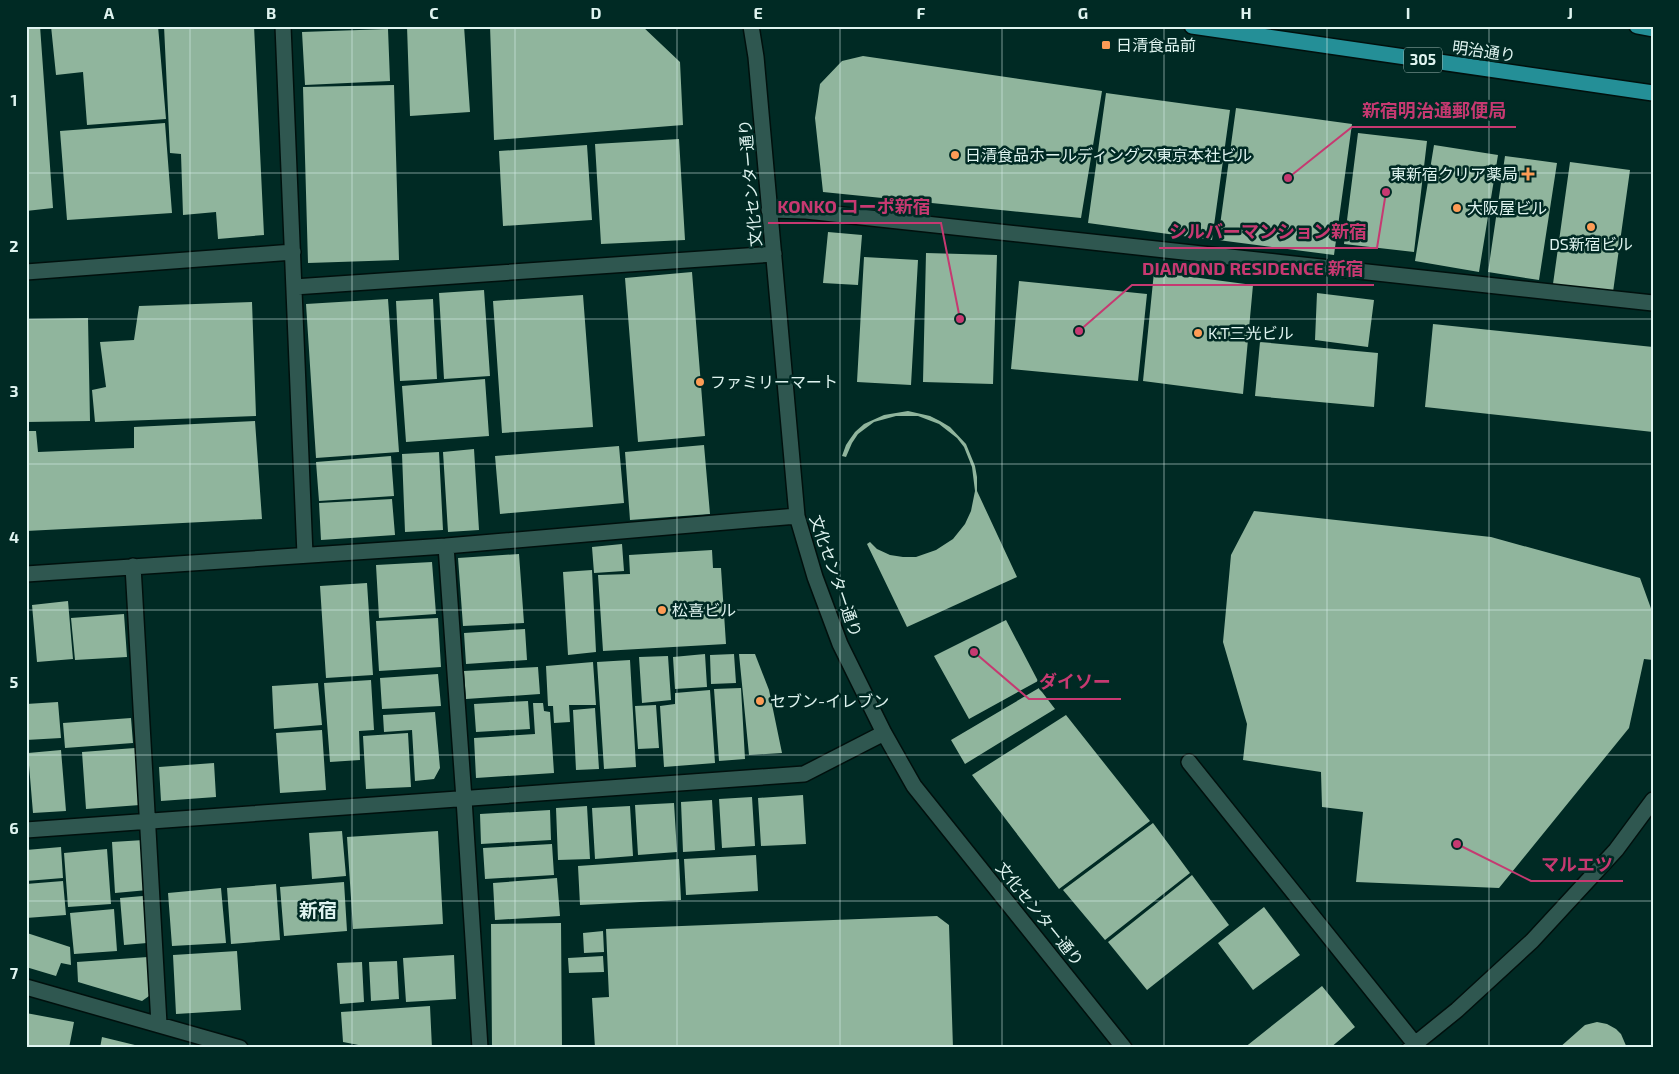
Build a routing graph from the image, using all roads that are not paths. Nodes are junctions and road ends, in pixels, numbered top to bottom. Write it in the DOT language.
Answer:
graph roads {
  1 [pos="283,26"];
  2 [pos="751,26"];
  3 [pos="1192,26"];
  4 [pos="1637,26"];
  5 [pos="1653,29"];
  6 [pos="1653,93"];
  7 [pos="770,210"];
  8 [pos="292,252"];
  9 [pos="774,254"];
  10 [pos="26,272"];
  11 [pos="294,288"];
  12 [pos="1653,303"];
  13 [pos="796,516"];
  14 [pos="446,546"];
  15 [pos="305,555"];
  16 [pos="133,566"];
  17 [pos="26,574"];
  18 [pos="884,733"];
  19 [pos="1189,762"];
  20 [pos="464,799"];
  21 [pos="1653,800"];
  22 [pos="148,821"];
  23 [pos="26,830"];
  24 [pos="26,988"];
  25 [pos="158,1024"];
  26 [pos="1413,1046"];
  27 [pos="240,1048"];
  28 [pos="480,1048"];
  29 [pos="1124,1048"];
  1 -- 8 [label="street"];
  2 -- 7 [label="street, 文化センター通り"];
  3 -- 6 [label="main road, 明治通り / 305"];
  4 -- 5 [label="main road"];
  7 -- 9 [label="street, 文化センター通り"];
  7 -- 12 [label="street"];
  8 -- 10 [label="street"];
  8 -- 11 [label="street"];
  9 -- 11 [label="street"];
  9 -- 13 [label="street, 文化センター通り"];
  11 -- 15 [label="street"];
  13 -- 14 [label="street"];
  13 -- 18 [label="street, 文化センター通り"];
  14 -- 15 [label="street"];
  14 -- 20 [label="street"];
  15 -- 16 [label="street"];
  16 -- 17 [label="street"];
  16 -- 22 [label="street"];
  18 -- 20 [label="street"];
  18 -- 29 [label="street, 文化センター通り"];
  19 -- 26 [label="street"];
  20 -- 22 [label="street"];
  20 -- 28 [label="street"];
  21 -- 26 [label="street"];
  22 -- 23 [label="street"];
  22 -- 25 [label="street"];
  24 -- 25 [label="street"];
  25 -- 27 [label="street"];
}
